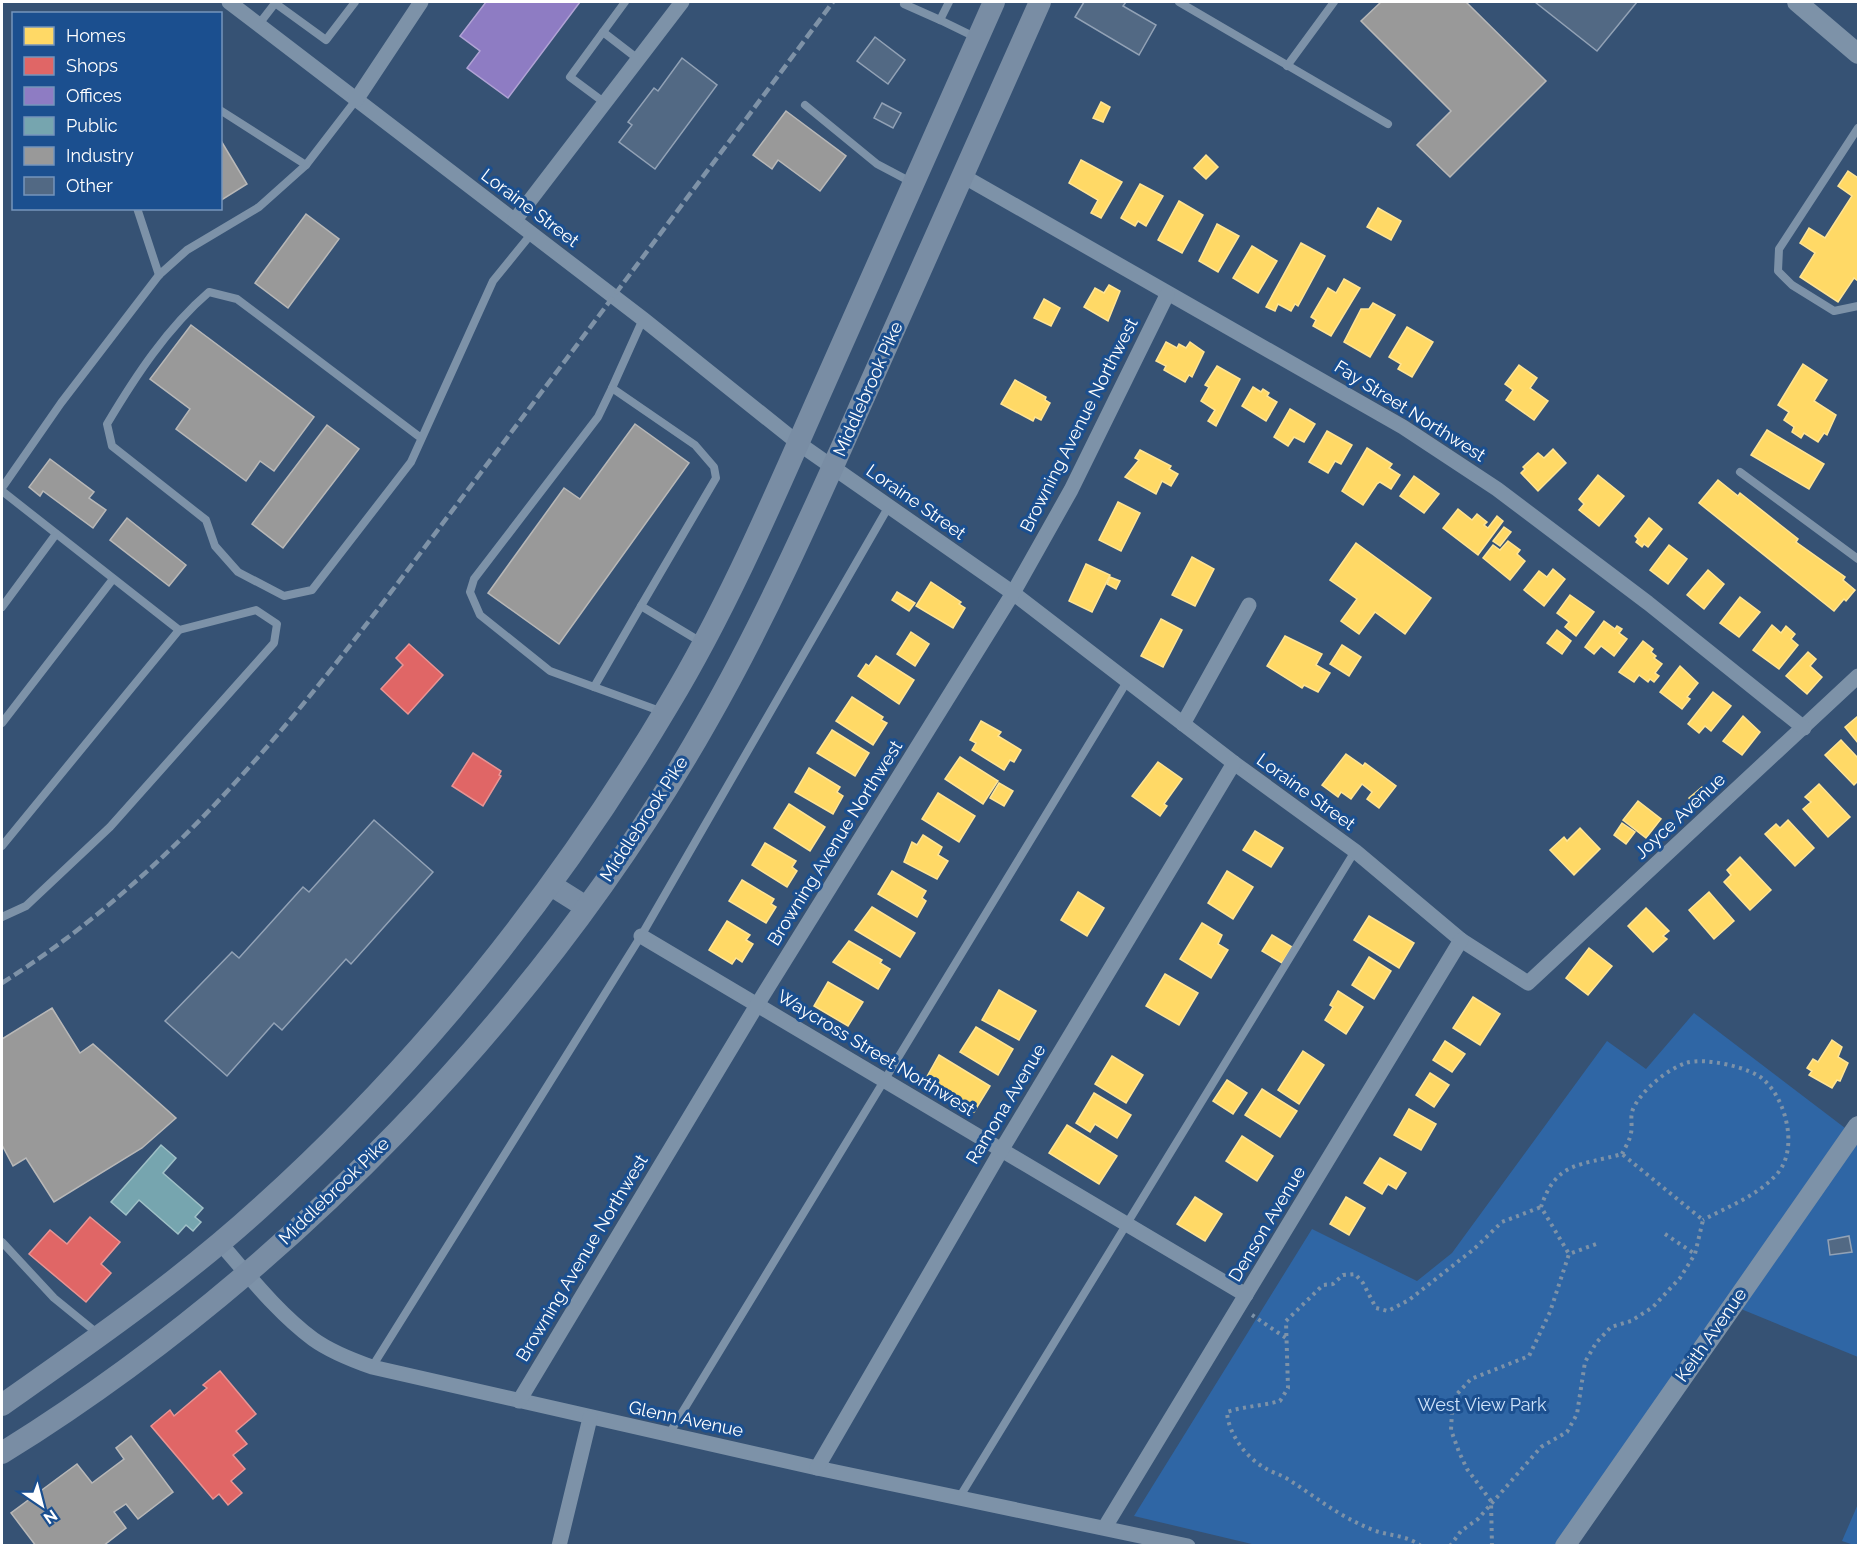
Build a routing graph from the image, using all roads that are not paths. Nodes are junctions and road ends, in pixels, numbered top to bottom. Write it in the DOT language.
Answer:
graph roads {
  1 [pos="229,2"];
  2 [pos="276,2"];
  3 [pos="355,2"];
  4 [pos="421,2"];
  5 [pos="625,2"];
  6 [pos="682,2"];
  7 [pos="948,2"];
  8 [pos="994,2"];
  9 [pos="1040,2"];
  10 [pos="1179,2"];
  11 [pos="1334,2"];
  12 [pos="1797,2"];
  13 [pos="904,4"];
  14 [pos="940,20"];
  15 [pos="260,24"];
  16 [pos="603,32"];
  17 [pos="978,38"];
  18 [pos="1856,47"];
  19 [pos="638,58"];
  20 [pos="1287,66"];
  21 [pos="356,100"];
  22 [pos="605,103"];
  23 [pos="805,105"];
  24 [pos="222,111"];
  25 [pos="1388,124"];
  26 [pos="1858,128"];
  27 [pos="306,165"];
  28 [pos="963,176"];
  29 [pos="914,184"];
  30 [pos="138,210"];
  31 [pos="515,220"];
  32 [pos="532,233"];
  33 [pos="159,275"];
  34 [pos="1167,295"];
  35 [pos="1858,306"];
  36 [pos="643,319"];
  37 [pos="612,388"];
  38 [pos="421,438"];
  39 [pos="798,442"];
  40 [pos="833,467"];
  41 [pos="1740,472"];
  42 [pos="2,489"];
  43 [pos="889,506"];
  44 [pos="56,534"];
  45 [pos="1858,559"];
  46 [pos="113,579"];
  47 [pos="1013,593"];
  48 [pos="1249,605"];
  49 [pos="641,606"];
  50 [pos="2,607"];
  51 [pos="179,630"];
  52 [pos="703,643"];
  53 [pos="1858,676"];
  54 [pos="1128,680"];
  55 [pos="594,687"];
  56 [pos="664,712"];
  57 [pos="2,723"];
  58 [pos="1184,724"];
  59 [pos="1804,728"];
  60 [pos="1234,763"];
  61 [pos="2,846"];
  62 [pos="1355,851"];
  63 [pos="551,885"];
  64 [pos="586,907"];
  65 [pos="2,917"];
  66 [pos="641,936"];
  67 [pos="1461,940"];
  68 [pos="1528,984"];
  69 [pos="757,1005"];
  70 [pos="883,1079"];
  71 [pos="1858,1126"];
  72 [pos="1002,1149"];
  73 [pos="1128,1224"];
  74 [pos="2,1242"];
  75 [pos="220,1243"];
  76 [pos="247,1274"];
  77 [pos="1243,1301"];
  78 [pos="101,1336"];
  79 [pos="372,1367"];
  80 [pos="519,1401"];
  81 [pos="2,1405"];
  82 [pos="590,1418"];
  83 [pos="669,1434"];
  84 [pos="2,1453"];
  85 [pos="817,1468"];
  86 [pos="959,1498"];
  87 [pos="1104,1527"];
  88 [pos="559,1545"];
  89 [pos="1188,1545"];
  90 [pos="1565,1545"];
  1 -- 15 [label="street, Loraine Street"];
  2 -- 3 [label="lane"];
  2 -- 15 [label="lane"];
  4 -- 21 [label="street"];
  5 -- 16 [label="lane"];
  6 -- 19 [label="street"];
  7 -- 14 [label="lane"];
  8 -- 17 [label="main road"];
  9 -- 28 [label="main road, Middlebrook Pike"];
  10 -- 20 [label="lane"];
  11 -- 20 [label="lane"];
  12 -- 18 [label="street"];
  13 -- 14 [label="lane"];
  14 -- 17 [label="lane"];
  15 -- 21 [label="street, Loraine Street"];
  16 -- 19 [label="lane"];
  16 -- 22 [label="lane"];
  17 -- 29 [label="main road"];
  19 -- 22 [label="street"];
  20 -- 25 [label="lane"];
  21 -- 27 [label="lane"];
  21 -- 31 [label="street, Loraine Street"];
  22 -- 31 [label="street"];
  23 -- 29 [label="lane"];
  24 -- 27 [label="lane"];
  26 -- 35 [label="lane"];
  27 -- 33 [label="lane"];
  28 -- 34 [label="street, Fay Street Northwest"];
  28 -- 40 [label="main road, Middlebrook Pike"];
  29 -- 39 [label="main road"];
  30 -- 33 [label="lane"];
  31 -- 32 [label="street, Loraine Street"];
  32 -- 36 [label="street, Loraine Street"];
  32 -- 38 [label="lane"];
  33 -- 42 [label="lane"];
  34 -- 47 [label="street, Browning Avenue Northwest"];
  34 -- 59 [label="street, Fay Street Northwest"];
  36 -- 37 [label="lane"];
  36 -- 39 [label="street, Loraine Street"];
  37 -- 49 [label="lane"];
  37 -- 55 [label="lane"];
  38 -- 38 [label="lane"];
  39 -- 40 [label="street, Loraine Street"];
  39 -- 52 [label="main road"];
  40 -- 43 [label="street, Loraine Street"];
  40 -- 64 [label="main road, Middlebrook Pike"];
  41 -- 45 [label="lane"];
  42 -- 44 [label="lane"];
  43 -- 47 [label="street, Loraine Street"];
  43 -- 66 [label="lane"];
  44 -- 46 [label="lane"];
  44 -- 50 [label="lane"];
  46 -- 51 [label="lane"];
  46 -- 57 [label="lane"];
  47 -- 54 [label="street, Loraine Street"];
  47 -- 69 [label="street, Browning Avenue Northwest"];
  48 -- 58 [label="street"];
  49 -- 52 [label="lane"];
  49 -- 55 [label="lane"];
  51 -- 61 [label="lane"];
  51 -- 65 [label="lane"];
  52 -- 56 [label="main road"];
  53 -- 59 [label="street, Joyce Avenue"];
  54 -- 58 [label="street, Loraine Street"];
  54 -- 70 [label="lane"];
  55 -- 56 [label="lane"];
  56 -- 63 [label="main road"];
  58 -- 60 [label="street, Loraine Street"];
  59 -- 68 [label="street, Joyce Avenue"];
  60 -- 62 [label="street, Loraine Street"];
  60 -- 72 [label="street, Ramona Avenue"];
  62 -- 67 [label="street, Loraine Street"];
  62 -- 73 [label="lane"];
  63 -- 64 [label="main road"];
  63 -- 75 [label="main road"];
  64 -- 76 [label="main road, Middlebrook Pike"];
  66 -- 69 [label="street, Waycross Street Northwest"];
  66 -- 79 [label="lane"];
  67 -- 68 [label="street, Loraine Street"];
  67 -- 77 [label="street, Denson Avenue"];
  69 -- 70 [label="street, Waycross Street Northwest"];
  69 -- 80 [label="street, Browning Avenue Northwest"];
  70 -- 72 [label="street, Waycross Street Northwest"];
  70 -- 83 [label="lane"];
  71 -- 90 [label="street, Keith Avenue"];
  72 -- 73 [label="street, Waycross Street Northwest"];
  72 -- 85 [label="street, Ramona Avenue"];
  73 -- 77 [label="street, Waycross Street Northwest"];
  73 -- 86 [label="lane"];
  74 -- 78 [label="lane"];
  75 -- 76 [label="street, Glenn Avenue"];
  75 -- 78 [label="main road"];
  76 -- 79 [label="street, Glenn Avenue"];
  76 -- 84 [label="main road, Middlebrook Pike"];
  77 -- 87 [label="street, Denson Avenue"];
  78 -- 81 [label="main road"];
  79 -- 80 [label="street, Glenn Avenue"];
  80 -- 82 [label="street, Glenn Avenue"];
  82 -- 83 [label="street, Glenn Avenue"];
  82 -- 88 [label="street"];
  83 -- 85 [label="street, Glenn Avenue"];
  85 -- 86 [label="street, Glenn Avenue"];
  86 -- 87 [label="street, Glenn Avenue"];
  87 -- 89 [label="street, Glenn Avenue"];
}
